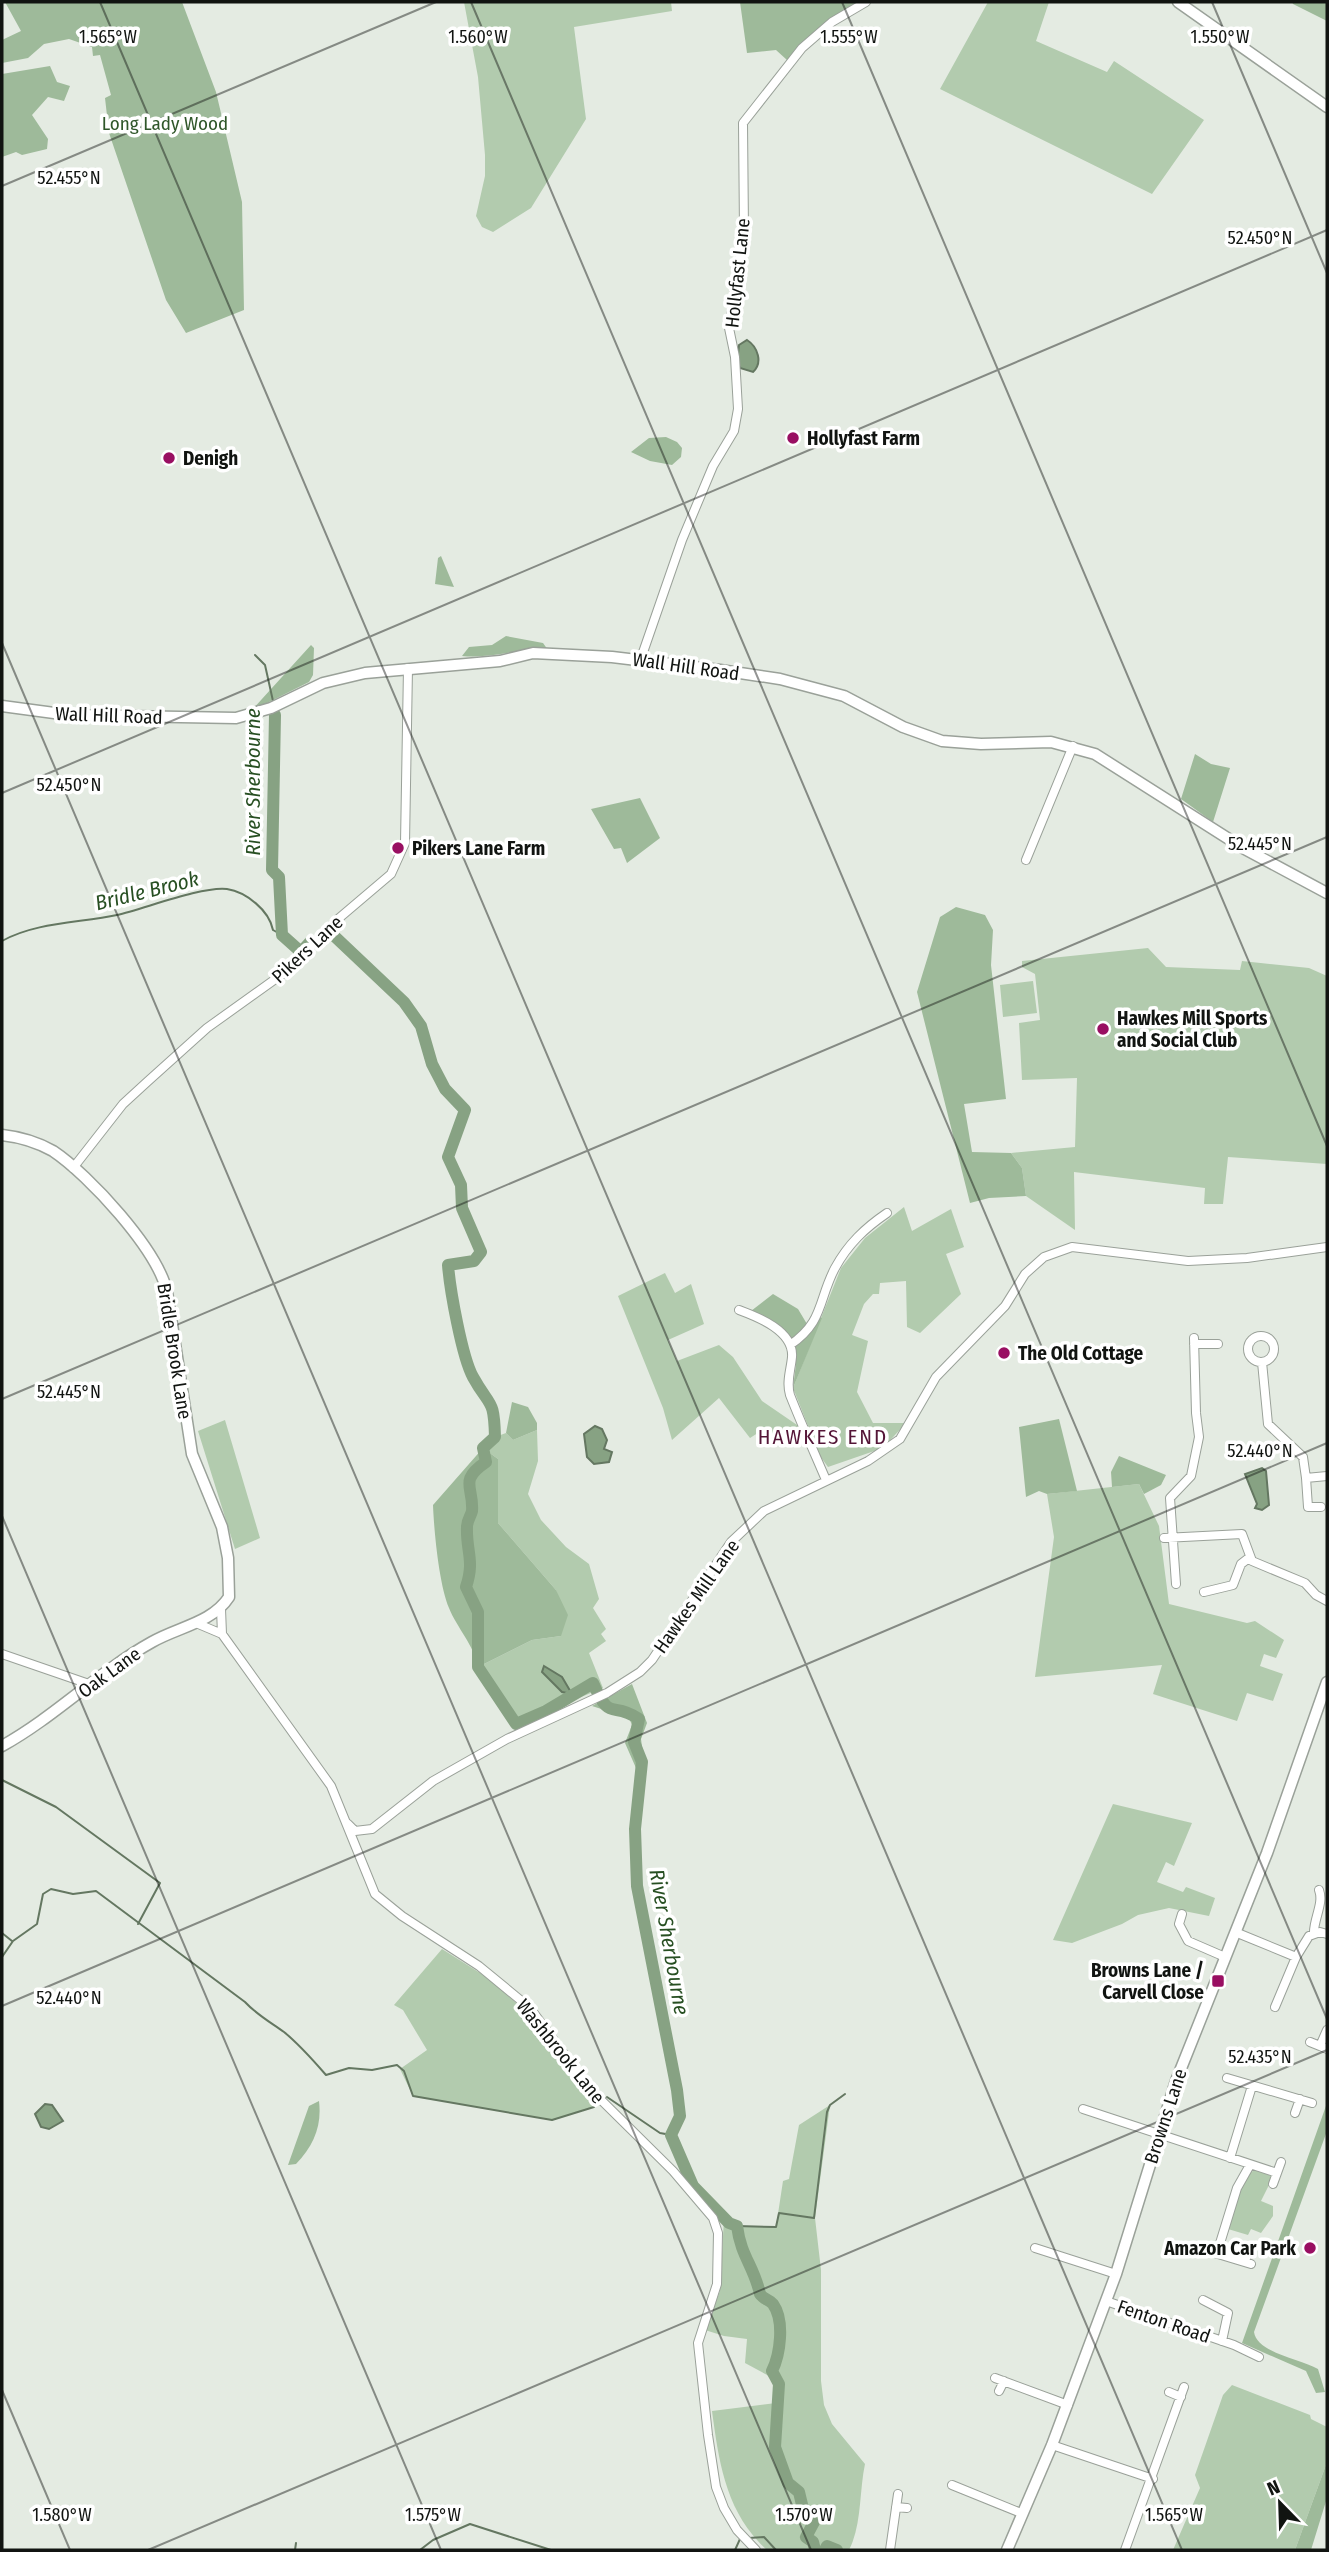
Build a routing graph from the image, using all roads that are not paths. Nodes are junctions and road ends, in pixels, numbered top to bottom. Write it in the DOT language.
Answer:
graph roads {
  1 [pos="866,2"];
  2 [pos="1178,2"];
  3 [pos="1327,107"];
  4 [pos="640,661"];
  5 [pos="408,668"];
  6 [pos="2,706"];
  7 [pos="1073,746"];
  8 [pos="1026,860"];
  9 [pos="1327,893"];
  10 [pos="2,1135"];
  11 [pos="73,1168"];
  12 [pos="887,1213"];
  13 [pos="1327,1247"];
  14 [pos="738,1310"];
  15 [pos="1218,1344"];
  16 [pos="790,1345"];
  17 [pos="1262,1362"];
  18 [pos="1327,1476"];
  19 [pos="1306,1478"];
  20 [pos="826,1480"];
  21 [pos="1321,1507"];
  22 [pos="1173,1537"];
  23 [pos="1164,1538"];
  24 [pos="1250,1557"];
  25 [pos="1176,1584"];
  26 [pos="1204,1592"];
  27 [pos="1327,1601"];
  28 [pos="221,1609"];
  29 [pos="196,1623"];
  30 [pos="222,1634"];
  31 [pos="2,1654"];
  32 [pos="1327,1682"];
  33 [pos="89,1684"];
  34 [pos="2,1746"];
  35 [pos="348,1824"];
  36 [pos="372,1829"];
  37 [pos="358,1850"];
  38 [pos="1323,1894"];
  39 [pos="1182,1914"];
  40 [pos="1235,1932"];
  41 [pos="1314,1933"];
  42 [pos="1327,1934"];
  43 [pos="1225,1957"];
  44 [pos="1296,1957"];
  45 [pos="1275,2007"];
  46 [pos="1327,2030"];
  47 [pos="1310,2042"];
  48 [pos="1324,2047"];
  49 [pos="1227,2078"];
  50 [pos="1252,2086"];
  51 [pos="1300,2099"];
  52 [pos="1312,2103"];
  53 [pos="1083,2109"];
  54 [pos="1296,2113"];
  55 [pos="1159,2134"];
  56 [pos="1230,2158"];
  57 [pos="1280,2162"];
  58 [pos="1250,2165"];
  59 [pos="1277,2174"];
  60 [pos="1273,2183"];
  61 [pos="1035,2248"];
  62 [pos="1198,2248"];
  63 [pos="1248,2251"];
  64 [pos="1217,2253"];
  65 [pos="1116,2274"];
  66 [pos="1219,2294"];
  67 [pos="1203,2300"];
  68 [pos="1106,2301"];
  69 [pos="1216,2305"];
  70 [pos="1222,2341"];
  71 [pos="1259,2357"];
  72 [pos="995,2378"];
  73 [pos="1004,2381"];
  74 [pos="1184,2387"];
  75 [pos="999,2391"];
  76 [pos="1168,2392"];
  77 [pos="1181,2397"];
  78 [pos="1068,2405"];
  79 [pos="1052,2445"];
  80 [pos="1153,2479"];
  81 [pos="960,2485"];
  82 [pos="898,2494"];
  83 [pos="896,2507"];
  84 [pos="907,2508"];
  85 [pos="1021,2513"];
  86 [pos="756,2550"];
  87 [pos="890,2550"];
  88 [pos="1007,2550"];
  89 [pos="1125,2550"];
  1 -- 4 [label="street, Hollyfast Lane"];
  2 -- 3 [label="street"];
  4 -- 5 [label="street, Wall Hill Road"];
  4 -- 7 [label="street, Wall Hill Road"];
  5 -- 6 [label="street, Wall Hill Road"];
  5 -- 11 [label="street, Pikers Lane"];
  7 -- 8 [label="street"];
  7 -- 9 [label="street, Wall Hill Road"];
  10 -- 11 [label="street, Bridle Brook Lane"];
  11 -- 28 [label="street, Bridle Brook Lane"];
  12 -- 16 [label="street"];
  13 -- 20 [label="street, Hawkes Mill Lane"];
  14 -- 16 [label="street"];
  15 -- 22 [label="street"];
  16 -- 20 [label="street"];
  17 -- 19 [label="street"];
  18 -- 19 [label="street"];
  19 -- 21 [label="street"];
  20 -- 36 [label="street, Hawkes Mill Lane"];
  22 -- 23 [label="street"];
  22 -- 24 [label="street"];
  22 -- 25 [label="street"];
  24 -- 26 [label="street"];
  24 -- 27 [label="street"];
  28 -- 29 [label="street"];
  28 -- 30 [label="street"];
  29 -- 30 [label="street"];
  29 -- 33 [label="street, Oak Lane"];
  30 -- 35 [label="street, Washbrook Lane"];
  31 -- 33 [label="street"];
  32 -- 40 [label="street, Browns Lane"];
  33 -- 34 [label="street, Oak Lane"];
  35 -- 36 [label="street"];
  35 -- 37 [label="street, Washbrook Lane"];
  36 -- 37 [label="street, Hawkes Mill Lane"];
  37 -- 86 [label="street, Washbrook Lane"];
  38 -- 41 [label="street"];
  39 -- 43 [label="street"];
  40 -- 43 [label="street, Browns Lane"];
  40 -- 44 [label="street"];
  41 -- 42 [label="street"];
  41 -- 44 [label="street"];
  43 -- 55 [label="street, Browns Lane"];
  44 -- 45 [label="street"];
  46 -- 48 [label="street"];
  47 -- 48 [label="street"];
  49 -- 50 [label="street"];
  50 -- 51 [label="street"];
  50 -- 56 [label="street"];
  51 -- 52 [label="street"];
  51 -- 54 [label="street"];
  53 -- 55 [label="street"];
  55 -- 56 [label="street"];
  55 -- 65 [label="street, Browns Lane"];
  56 -- 58 [label="street"];
  57 -- 59 [label="street"];
  58 -- 59 [label="street"];
  58 -- 64 [label="street"];
  59 -- 60 [label="street"];
  61 -- 65 [label="street"];
  62 -- 64 [label="street"];
  63 -- 64 [label="street"];
  65 -- 68 [label="street, Browns Lane"];
  66 -- 69 [label="street, Fenton Road"];
  67 -- 69 [label="street, Fenton Road"];
  68 -- 70 [label="street, Fenton Road"];
  68 -- 78 [label="street, Browns Lane"];
  69 -- 70 [label="street, Fenton Road"];
  70 -- 71 [label="street, Fenton Road"];
  72 -- 73 [label="street"];
  73 -- 75 [label="street"];
  73 -- 78 [label="street"];
  74 -- 77 [label="street"];
  76 -- 77 [label="street"];
  77 -- 80 [label="street"];
  78 -- 79 [label="street, Browns Lane"];
  79 -- 80 [label="street"];
  79 -- 85 [label="street, Browns Lane"];
  80 -- 89 [label="street"];
  81 -- 85 [label="street"];
  82 -- 83 [label="street"];
  83 -- 84 [label="street"];
  83 -- 87 [label="street"];
  85 -- 88 [label="street, Browns Lane"];
}
